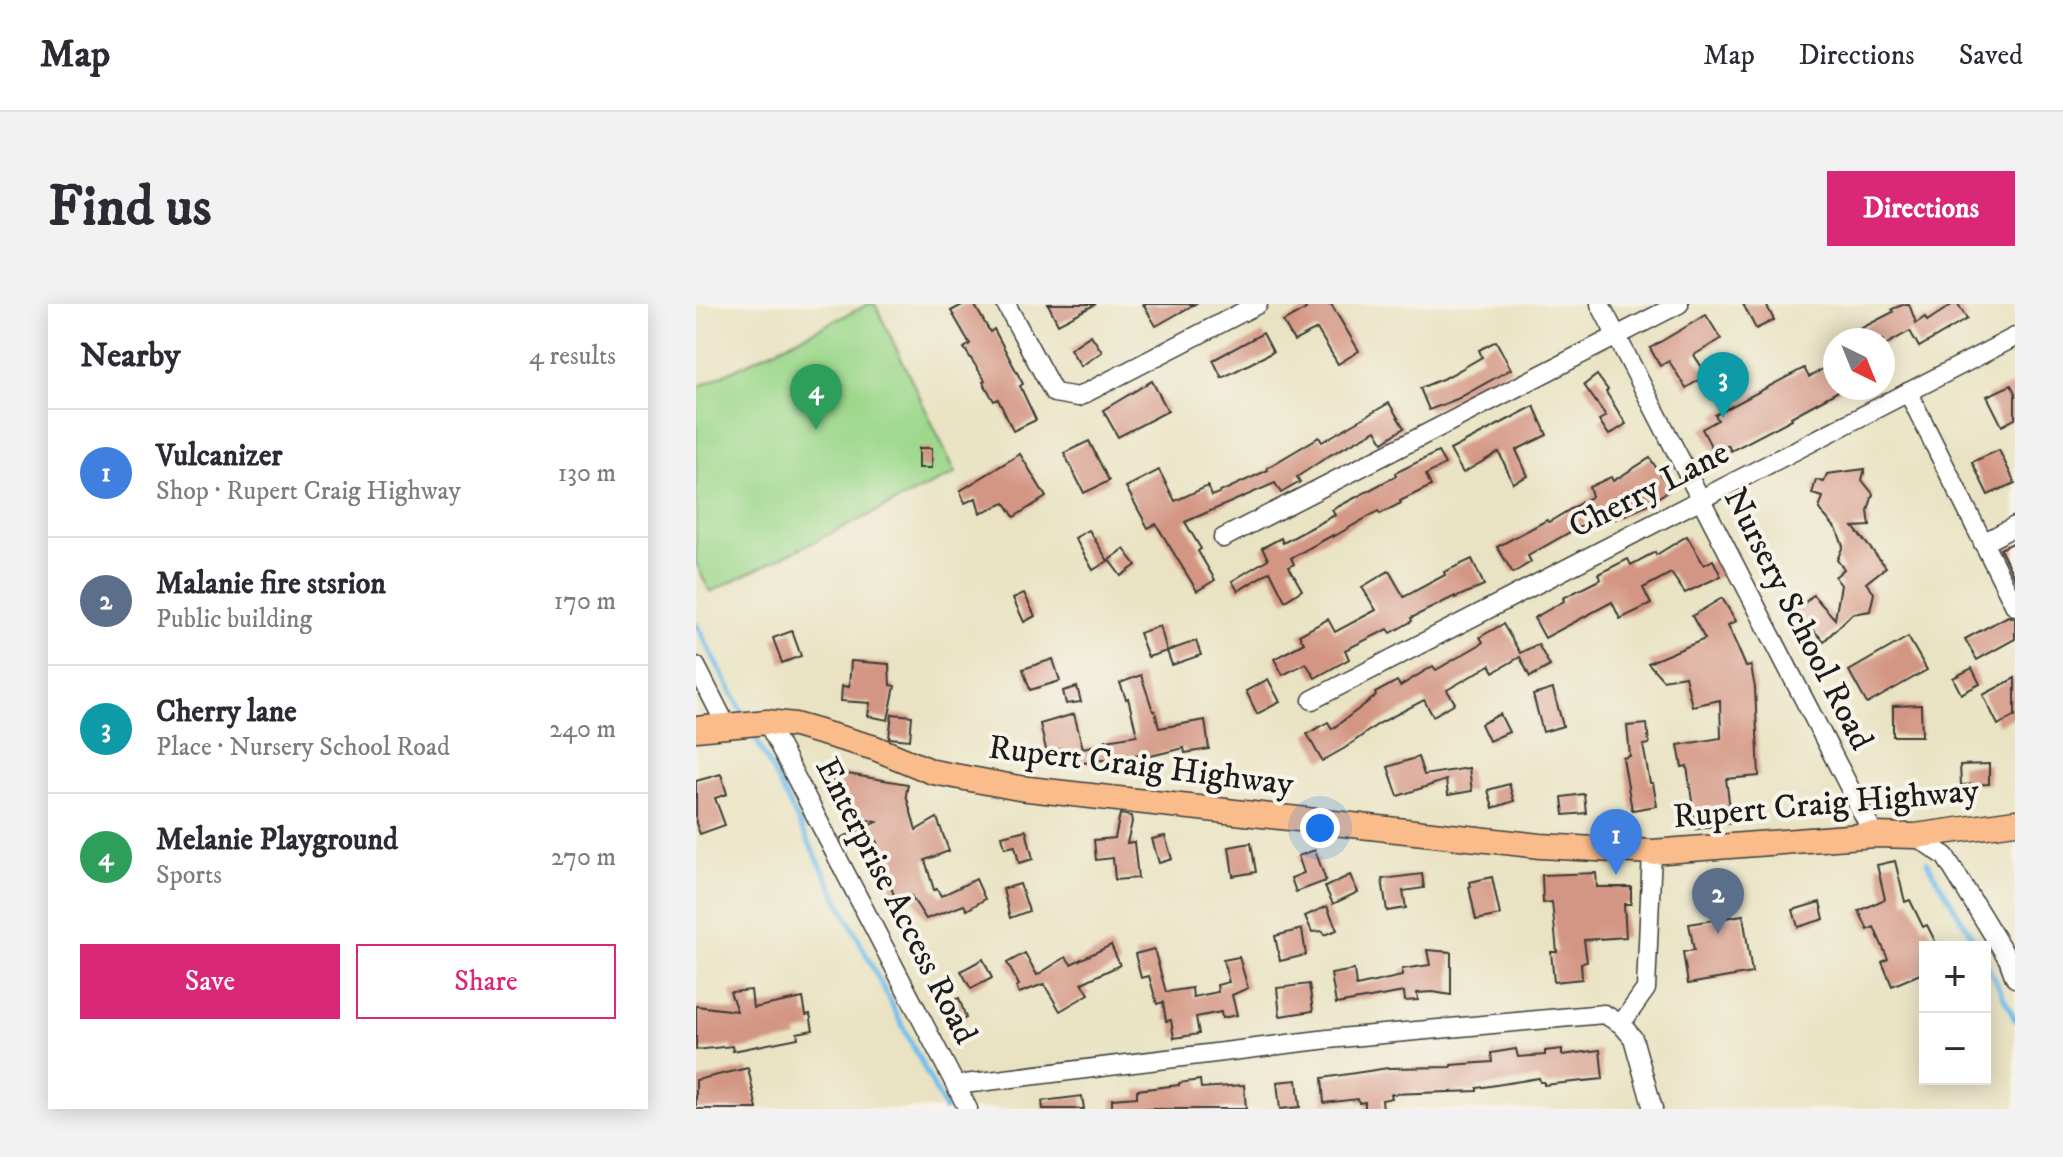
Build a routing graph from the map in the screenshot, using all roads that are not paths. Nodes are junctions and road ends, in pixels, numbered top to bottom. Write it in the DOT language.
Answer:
graph roads {
  1 [pos="1006,304"];
  2 [pos="1258,304"];
  3 [pos="1600,304"];
  4 [pos="1679,304"];
  5 [pos="1616,336"];
  6 [pos="2015,337"];
  7 [pos="1908,392"];
  8 [pos="1701,499"];
  9 [pos="2015,526"];
  10 [pos="1223,538"];
  11 [pos="1983,543"];
  12 [pos="2015,606"];
  13 [pos="696,666"];
  14 [pos="1312,700"];
  15 [pos="767,722"];
  16 [pos="726,725"];
  17 [pos="696,729"];
  18 [pos="2015,822"];
  19 [pos="1874,835"];
  20 [pos="1915,836"];
  21 [pos="1652,852"];
  22 [pos="2011,959"];
  23 [pos="2015,978"];
  24 [pos="1621,1024"];
  25 [pos="956,1085"];
  26 [pos="968,1109"];
  27 [pos="1653,1109"];
  1 -- 2 [label="street"];
  3 -- 5 [label="street, Nursery School Road"];
  4 -- 5 [label="street"];
  5 -- 8 [label="street, Nursery School Road"];
  5 -- 10 [label="street"];
  6 -- 7 [label="street, Cherry Lane"];
  7 -- 8 [label="street, Cherry Lane"];
  7 -- 11 [label="street"];
  8 -- 14 [label="street, Cherry Lane"];
  8 -- 19 [label="street, Nursery School Road"];
  9 -- 11 [label="street"];
  11 -- 12 [label="street"];
  13 -- 16 [label="street"];
  15 -- 16 [label="main road, Rupert Craig Highway"];
  15 -- 21 [label="main road, Rupert Craig Highway"];
  15 -- 25 [label="street, Enterprise Access Road"];
  16 -- 17 [label="main road, Rupert Craig Highway"];
  18 -- 20 [label="main road, Rupert Craig Highway"];
  19 -- 20 [label="main road, Rupert Craig Highway"];
  19 -- 21 [label="main road, Rupert Craig Highway"];
  20 -- 22 [label="street"];
  21 -- 24 [label="street"];
  22 -- 23 [label="street"];
  24 -- 25 [label="street"];
  24 -- 27 [label="street"];
  25 -- 26 [label="street, Enterprise Access Road"];
}
